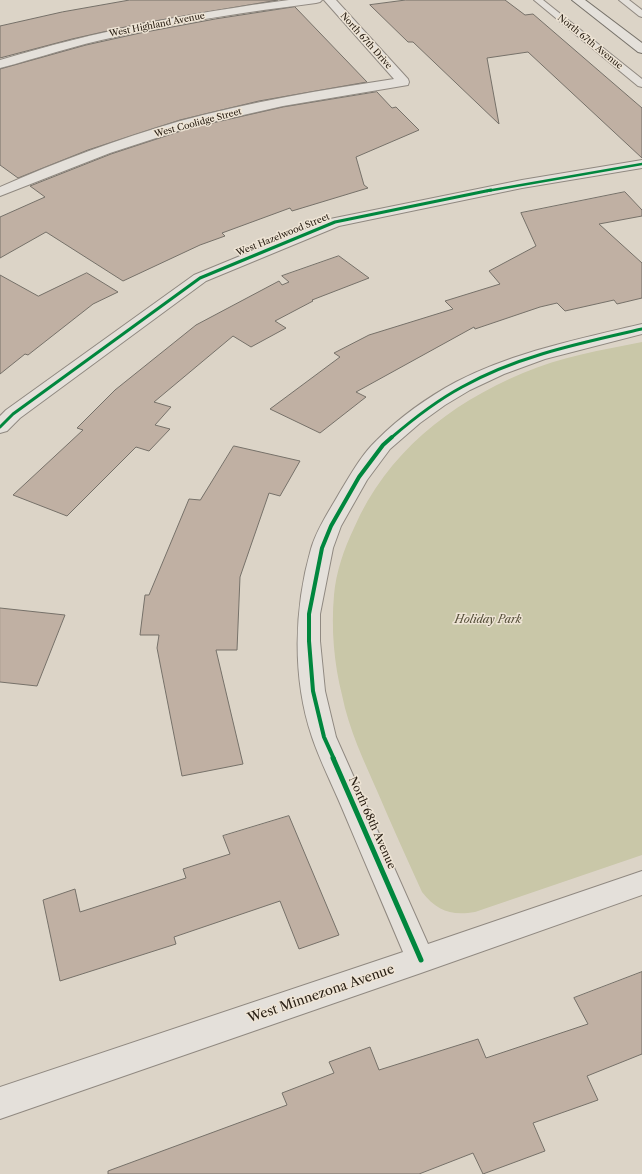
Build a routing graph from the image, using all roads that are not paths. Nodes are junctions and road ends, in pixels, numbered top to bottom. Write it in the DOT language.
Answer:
graph roads {
  1 [pos="316,0"];
  2 [pos="330,0"];
  3 [pos="538,0"];
  4 [pos="578,0"];
  5 [pos="623,0"];
  6 [pos="642,14"];
  7 [pos="642,49"];
  8 [pos="0,64"];
  9 [pos="403,82"];
  10 [pos="642,84"];
  11 [pos="642,164"];
  12 [pos="0,192"];
  13 [pos="642,329"];
  14 [pos="0,427"];
  15 [pos="642,883"];
  16 [pos="421,960"];
  17 [pos="0,1103"];
  1 -- 8 [label="street, West Highland Avenue"];
  2 -- 9 [label="street, North 67th Drive"];
  3 -- 10 [label="lane, North 67th Avenue"];
  4 -- 7 [label="street"];
  5 -- 6 [label="lane"];
  9 -- 12 [label="street, West Coolidge Street"];
  11 -- 14 [label="street, West Hazelwood Street"];
  13 -- 16 [label="street, North 68th Avenue"];
  15 -- 16 [label="street, West Minnezona Avenue"];
  16 -- 17 [label="street, West Minnezona Avenue"];
}
